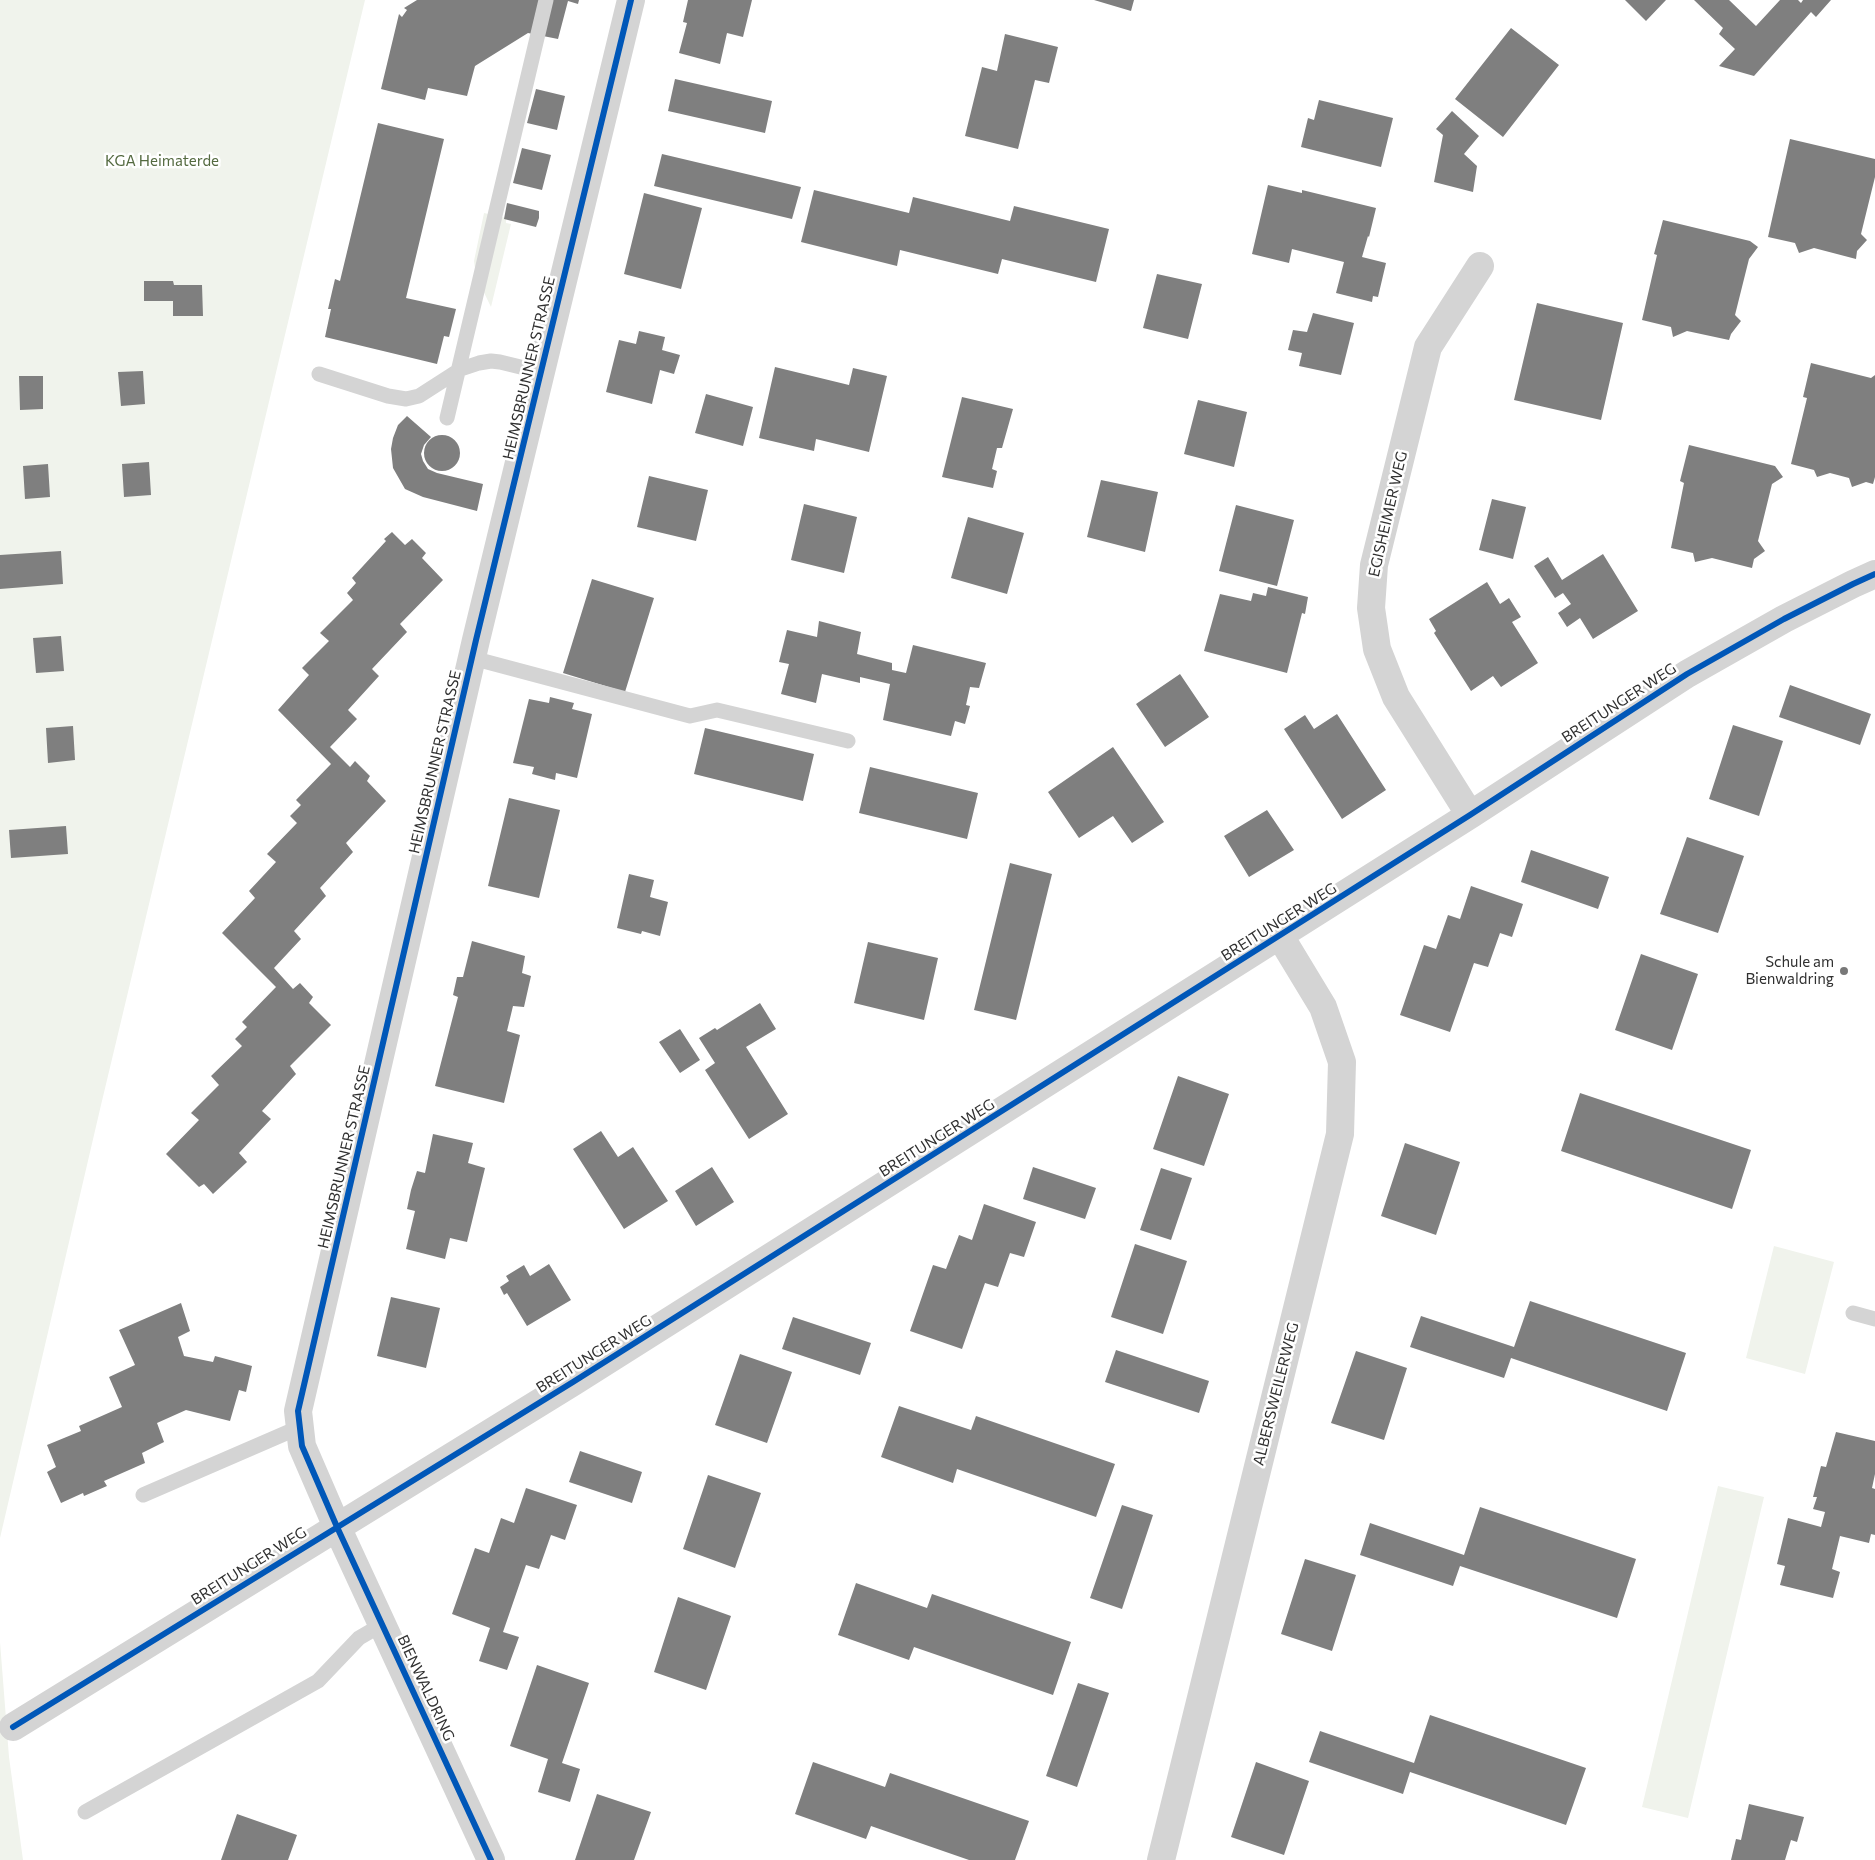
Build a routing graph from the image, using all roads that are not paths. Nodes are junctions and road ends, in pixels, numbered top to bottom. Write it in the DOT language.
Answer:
graph roads {
  1 [pos="546,0"];
  2 [pos="631,0"];
  3 [pos="1480,266"];
  4 [pos="541,372"];
  5 [pos="319,374"];
  6 [pos="447,418"];
  7 [pos="1875,574"];
  8 [pos="472,658"];
  9 [pos="848,740"];
  10 [pos="1470,815"];
  11 [pos="1280,936"];
  12 [pos="1853,1313"];
  13 [pos="1875,1319"];
  14 [pos="300,1427"];
  15 [pos="143,1495"];
  16 [pos="337,1527"];
  17 [pos="383,1624"];
  18 [pos="6,1730"];
  19 [pos="85,1812"];
  20 [pos="491,1860"];
  21 [pos="1160,1860"];
  1 -- 6 [label="lane"];
  2 -- 4 [label="street, HEIMSBRUNNER STRASSE"];
  3 -- 10 [label="street, EGISHEIMER WEG"];
  4 -- 5 [label="lane"];
  4 -- 8 [label="street, HEIMSBRUNNER STRASSE"];
  7 -- 10 [label="street, BREITUNGER WEG"];
  8 -- 9 [label="lane"];
  8 -- 14 [label="street, HEIMSBRUNNER STRASSE"];
  10 -- 11 [label="street, BREITUNGER WEG"];
  11 -- 16 [label="street, BREITUNGER WEG"];
  11 -- 21 [label="street, ALBERSWEILERWEG"];
  12 -- 13 [label="lane"];
  14 -- 15 [label="lane"];
  14 -- 16 [label="street, HEIMSBRUNNER STRASSE"];
  16 -- 17 [label="street, BIENWALDRING"];
  16 -- 18 [label="street, BREITUNGER WEG"];
  17 -- 19 [label="lane"];
  17 -- 20 [label="street, BIENWALDRING"];
}
